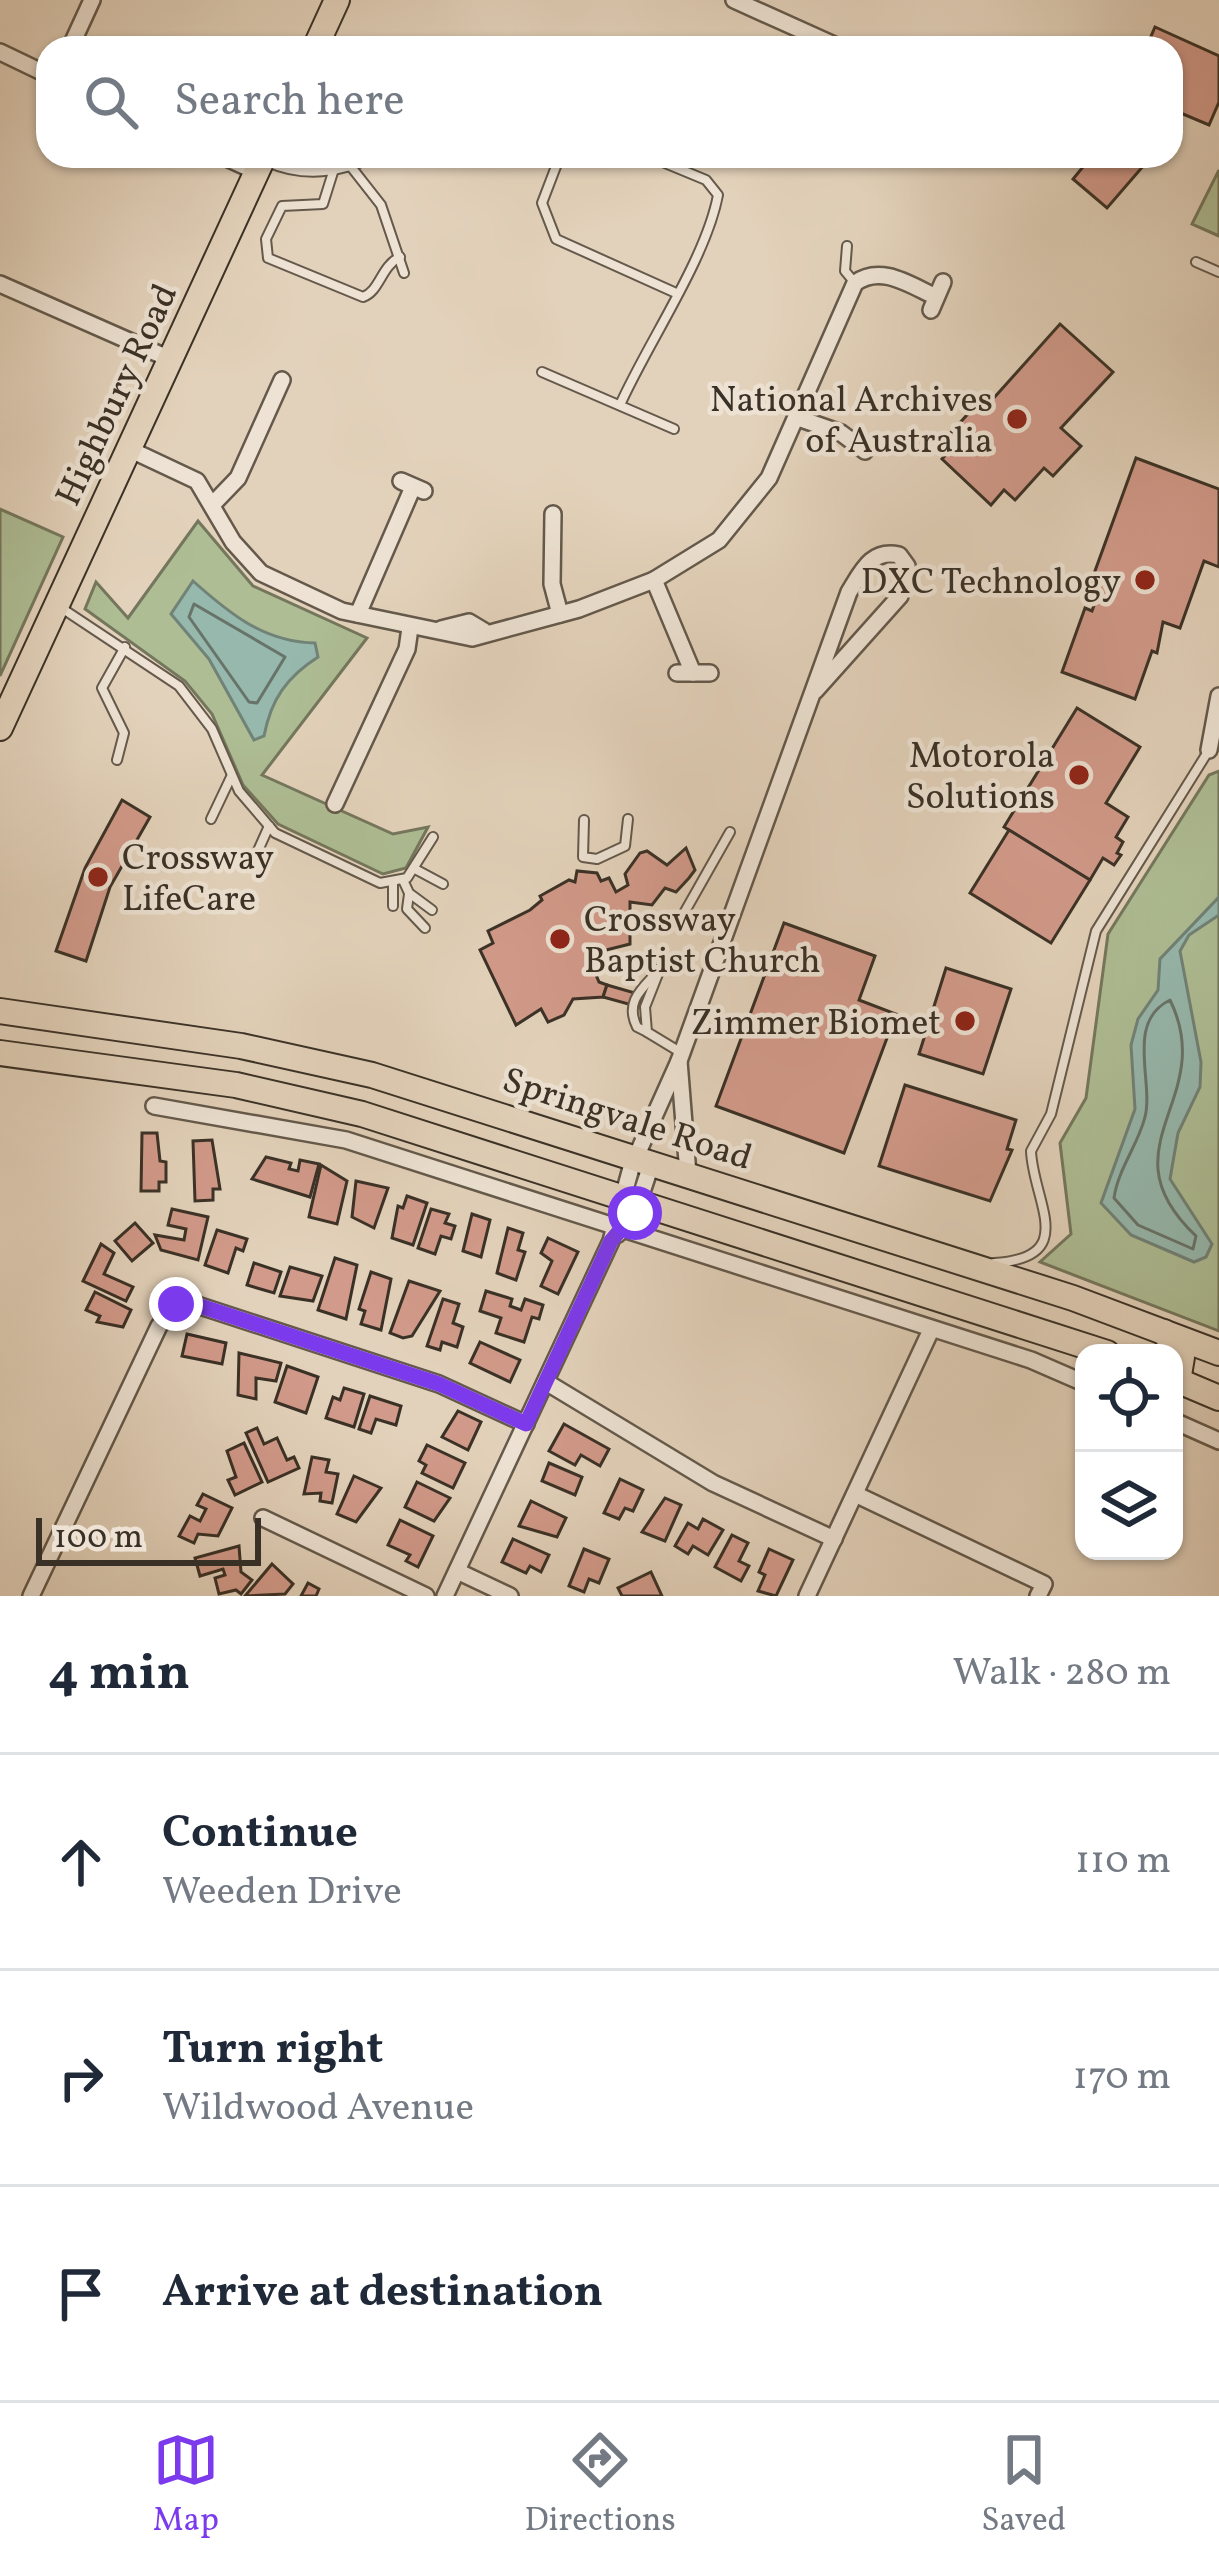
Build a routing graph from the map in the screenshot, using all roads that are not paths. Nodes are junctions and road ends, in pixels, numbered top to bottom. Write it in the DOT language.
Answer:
graph roads {
  1 [pos="92,0"];
  2 [pos="337,0"];
  3 [pos="734,0"];
  4 [pos="76,36"];
  5 [pos="320,36"];
  6 [pos="814,36"];
  7 [pos="0,52"];
  8 [pos="36,69"];
  9 [pos="259,168"];
  10 [pos="277,168"];
  11 [pos="318,168"];
  12 [pos="352,168"];
  13 [pos="555,168"];
  14 [pos="677,168"];
  15 [pos="334,169"];
  16 [pos="320,170"];
  17 [pos="847,246"];
  18 [pos="400,257"];
  19 [pos="1196,262"];
  20 [pos="1219,272"];
  21 [pos="404,273"];
  22 [pos="861,278"];
  23 [pos="0,284"];
  24 [pos="676,293"];
  25 [pos="937,296"];
  26 [pos="170,359"];
  27 [pos="542,372"];
  28 [pos="282,380"];
  29 [pos="620,404"];
  30 [pos="798,418"];
  31 [pos="674,429"];
  32 [pos="130,449"];
  33 [pos="865,451"];
  34 [pos="413,486"];
  35 [pos="213,504"];
  36 [pos="553,514"];
  37 [pos="654,580"];
  38 [pos="57,605"];
  39 [pos="358,614"];
  40 [pos="560,614"];
  41 [pos="410,628"];
  42 [pos="124,647"];
  43 [pos="693,673"];
  44 [pos="815,691"];
  45 [pos="1219,696"];
  46 [pos="0,728"];
  47 [pos="1209,750"];
  48 [pos="117,760"];
  49 [pos="232,776"];
  50 [pos="335,804"];
  51 [pos="211,819"];
  52 [pos="628,819"];
  53 [pos="584,820"];
  54 [pos="268,826"];
  55 [pos="730,832"];
  56 [pos="433,836"];
  57 [pos="256,855"];
  58 [pos="415,869"];
  59 [pos="398,881"];
  60 [pos="443,884"];
  61 [pos="409,892"];
  62 [pos="393,906"];
  63 [pos="433,910"];
  64 [pos="679,922"];
  65 [pos="424,928"];
  66 [pos="661,969"];
  67 [pos="0,1011"];
  68 [pos="0,1053"];
  69 [pos="680,1057"];
  70 [pos="154,1106"];
  71 [pos="644,1160"];
  72 [pos="688,1174"];
  73 [pos="630,1199"];
  74 [pos="615,1234"];
  75 [pos="969,1264"];
  76 [pos="931,1330"];
  77 [pos="1163,1330"];
  78 [pos="1079,1344"];
  79 [pos="1173,1344"];
  80 [pos="1219,1353"];
  81 [pos="1075,1380"];
  82 [pos="546,1382"];
  83 [pos="1183,1383"];
  84 [pos="1219,1398"];
  85 [pos="526,1424"];
  86 [pos="1183,1425"];
  87 [pos="1219,1441"];
  88 [pos="855,1494"];
  89 [pos="263,1518"];
  90 [pos="833,1539"];
  91 [pos="457,1570"];
  92 [pos="31,1596"];
  93 [pos="426,1596"];
  94 [pos="445,1596"];
  95 [pos="510,1596"];
  96 [pos="807,1596"];
  97 [pos="1038,1596"];
  1 -- 4 [label="street"];
  2 -- 5 [label="main road"];
  3 -- 6 [label="street"];
  7 -- 8 [label="street"];
  9 -- 26 [label="main road, Highbury Road"];
  10 -- 16 [label="lane"];
  11 -- 16 [label="lane"];
  12 -- 15 [label="lane"];
  12 -- 18 [label="lane"];
  13 -- 24 [label="lane"];
  14 -- 24 [label="lane"];
  15 -- 16 [label="lane"];
  15 -- 18 [label="lane"];
  17 -- 22 [label="lane"];
  18 -- 21 [label="lane"];
  19 -- 20 [label="lane"];
  22 -- 25 [label="street"];
  22 -- 30 [label="street"];
  23 -- 26 [label="street"];
  24 -- 29 [label="lane"];
  26 -- 32 [label="main road, Highbury Road"];
  27 -- 29 [label="lane"];
  28 -- 35 [label="street"];
  29 -- 31 [label="lane"];
  30 -- 33 [label="street"];
  30 -- 37 [label="street"];
  32 -- 35 [label="street"];
  32 -- 38 [label="main road, Highbury Road"];
  34 -- 39 [label="street"];
  35 -- 39 [label="street"];
  36 -- 40 [label="street"];
  37 -- 40 [label="street"];
  37 -- 43 [label="street"];
  38 -- 42 [label="lane"];
  38 -- 46 [label="main road, Highbury Road"];
  39 -- 41 [label="street"];
  40 -- 41 [label="street"];
  41 -- 50 [label="street"];
  42 -- 48 [label="lane"];
  42 -- 49 [label="lane"];
  44 -- 44 [label="street"];
  44 -- 69 [label="street"];
  45 -- 47 [label="street"];
  47 -- 75 [label="lane"];
  49 -- 51 [label="lane"];
  49 -- 54 [label="lane"];
  52 -- 53 [label="lane"];
  54 -- 57 [label="lane"];
  54 -- 59 [label="lane"];
  55 -- 64 [label="lane"];
  56 -- 58 [label="lane"];
  58 -- 59 [label="lane"];
  58 -- 60 [label="lane"];
  59 -- 61 [label="lane"];
  59 -- 62 [label="lane"];
  61 -- 63 [label="lane"];
  61 -- 65 [label="lane"];
  66 -- 69 [label="lane"];
  67 -- 71 [label="main road, Springvale Road"];
  68 -- 73 [label="main road"];
  69 -- 71 [label="street"];
  69 -- 72 [label="street"];
  70 -- 74 [label="street"];
  71 -- 72 [label="main road, Springvale Road"];
  71 -- 73 [label="street"];
  72 -- 75 [label="main road, Springvale Road"];
  73 -- 74 [label="street"];
  73 -- 78 [label="main road"];
  74 -- 76 [label="street"];
  74 -- 82 [label="street"];
  75 -- 77 [label="main road, Springvale Road"];
  76 -- 81 [label="street"];
  76 -- 88 [label="street"];
  77 -- 79 [label="main road"];
  77 -- 80 [label="main road, Springvale Road"];
  82 -- 85 [label="street"];
  82 -- 90 [label="street"];
  83 -- 84 [label="main road"];
  85 -- 91 [label="street"];
  85 -- 92 [label="street"];
  86 -- 87 [label="street"];
  88 -- 90 [label="street"];
  88 -- 97 [label="street"];
  89 -- 93 [label="street"];
  90 -- 96 [label="street"];
  91 -- 94 [label="street"];
  91 -- 95 [label="street"];
}
